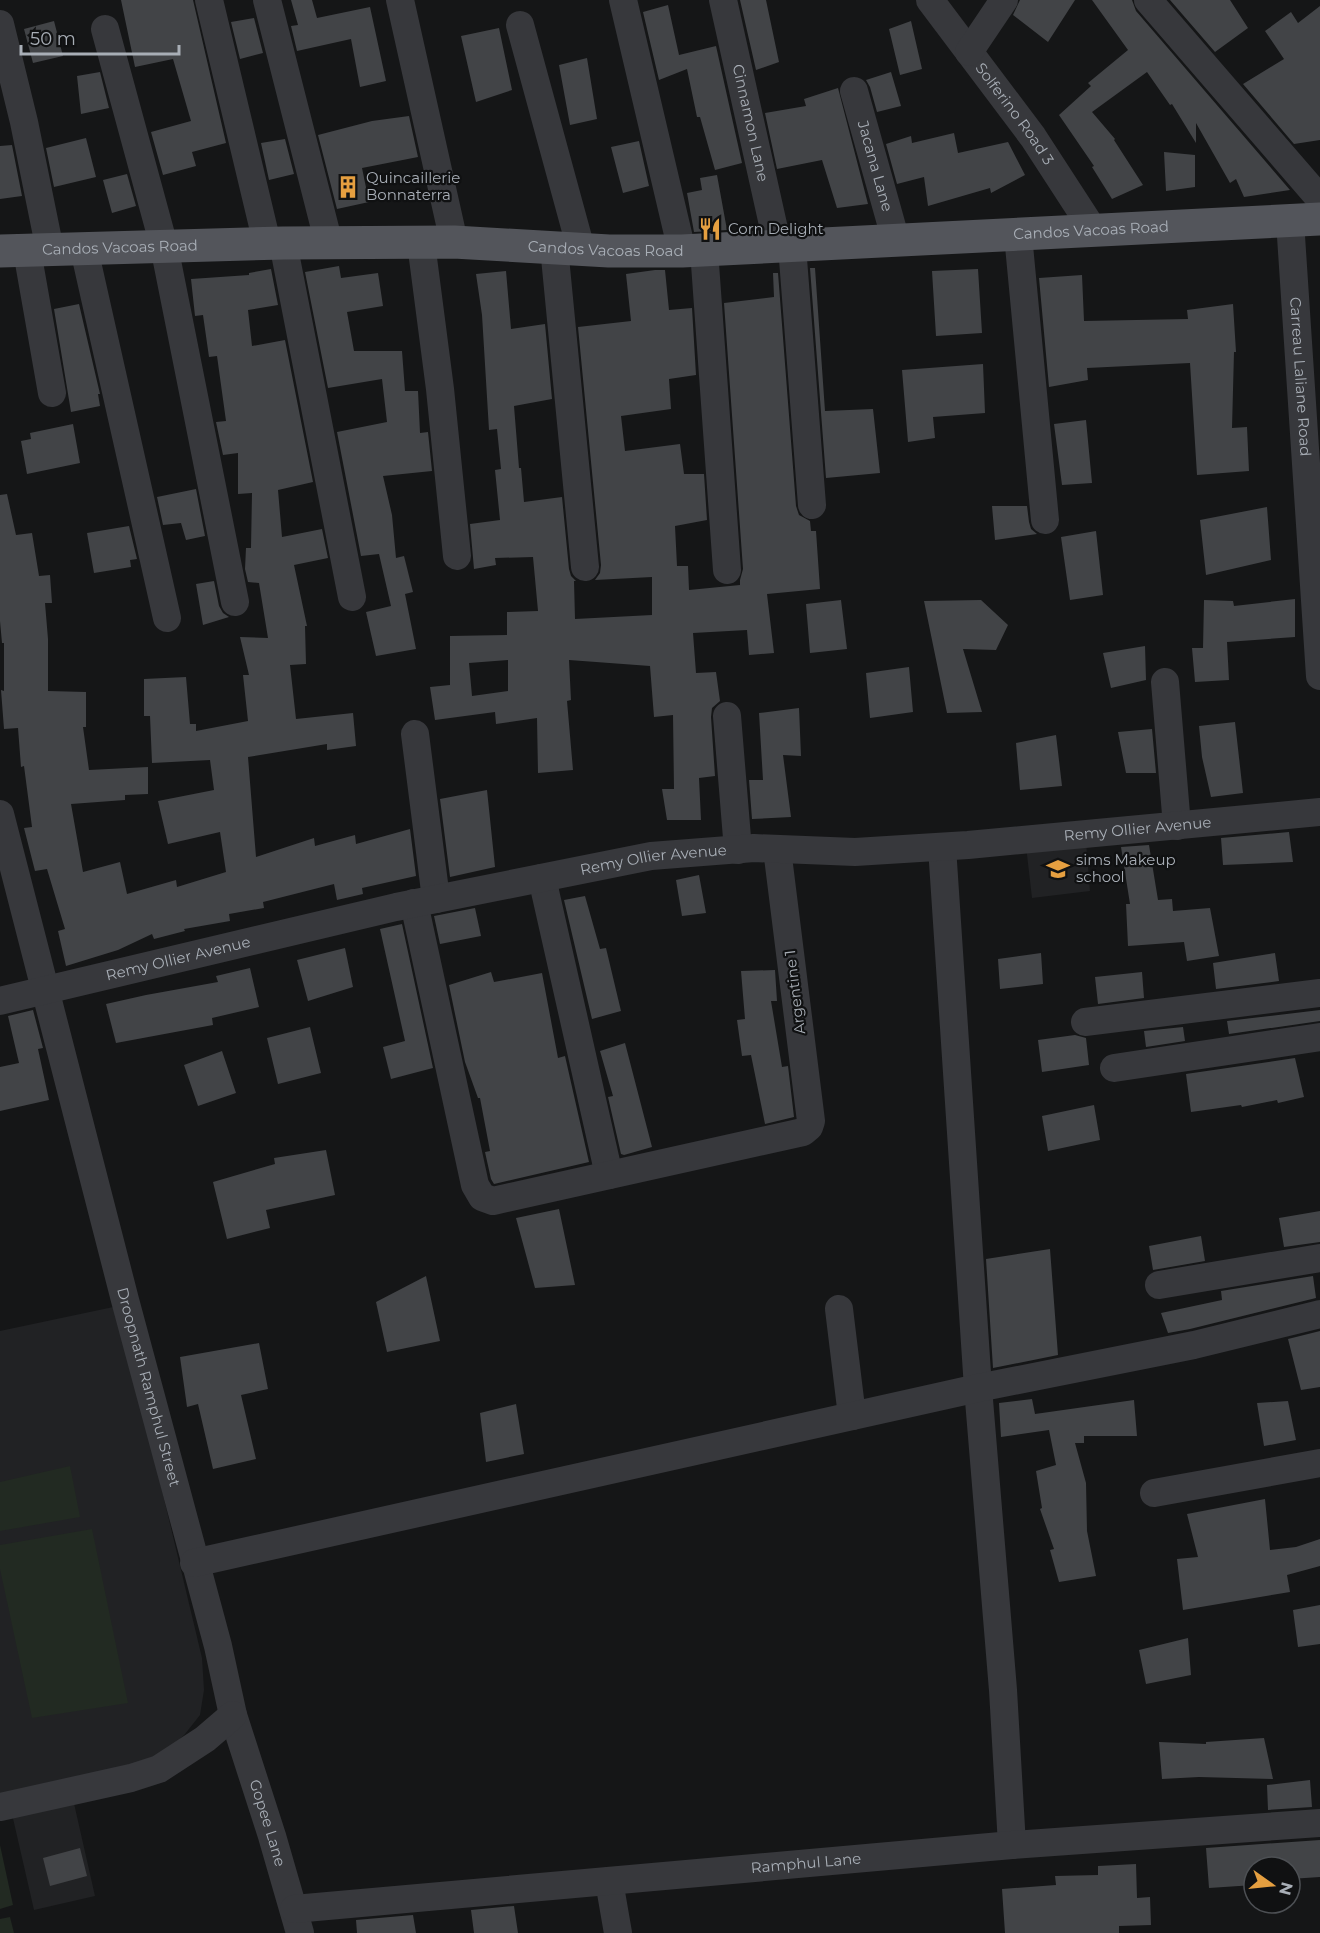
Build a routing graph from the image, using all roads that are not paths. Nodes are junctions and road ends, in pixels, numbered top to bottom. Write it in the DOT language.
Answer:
graph roads {
  1 [pos="209,0"];
  2 [pos="267,0"];
  3 [pos="400,0"];
  4 [pos="623,0"];
  5 [pos="723,0"];
  6 [pos="930,0"];
  7 [pos="1004,0"];
  8 [pos="1148,0"];
  9 [pos="0,24"];
  10 [pos="520,25"];
  11 [pos="105,28"];
  12 [pos="969,52"];
  13 [pos="854,91"];
  14 [pos="1320,199"];
  15 [pos="1305,220"];
  16 [pos="1094,231"];
  17 [pos="1018,235"];
  18 [pos="896,241"];
  19 [pos="454,242"];
  20 [pos="275,243"];
  21 [pos="421,243"];
  22 [pos="329,244"];
  23 [pos="164,246"];
  24 [pos="785,246"];
  25 [pos="567,248"];
  26 [pos="84,249"];
  27 [pos="693,250"];
  28 [pos="26,251"];
  29 [pos="52,393"];
  30 [pos="812,505"];
  31 [pos="1045,520"];
  32 [pos="457,556"];
  33 [pos="585,567"];
  34 [pos="727,570"];
  35 [pos="352,597"];
  36 [pos="235,602"];
  37 [pos="167,618"];
  38 [pos="1320,676"];
  39 [pos="1165,682"];
  40 [pos="727,716"];
  41 [pos="415,734"];
  42 [pos="1320,812"];
  43 [pos="0,814"];
  44 [pos="1177,826"];
  45 [pos="942,847"];
  46 [pos="738,849"];
  47 [pos="777,849"];
  48 [pos="542,878"];
  49 [pos="425,901"];
  50 [pos="45,989"];
  51 [pos="1320,993"];
  52 [pos="0,1000"];
  53 [pos="1085,1022"];
  54 [pos="1320,1037"];
  55 [pos="1114,1068"];
  56 [pos="609,1175"];
  57 [pos="1320,1258"];
  58 [pos="1159,1285"];
  59 [pos="839,1309"];
  60 [pos="1320,1314"];
  61 [pos="978,1388"];
  62 [pos="852,1416"];
  63 [pos="1320,1463"];
  64 [pos="1154,1493"];
  65 [pos="194,1563"];
  66 [pos="232,1715"];
  67 [pos="0,1807"];
  68 [pos="1320,1823"];
  69 [pos="1012,1845"];
  70 [pos="609,1881"];
  71 [pos="297,1921"];
  72 [pos="618,1933"];
  1 -- 20 [label="street"];
  2 -- 22 [label="street"];
  3 -- 19 [label="street"];
  4 -- 27 [label="street"];
  5 -- 24 [label="street, Cinnamon Lane"];
  6 -- 12 [label="street, Solferino Road 3"];
  7 -- 12 [label="street"];
  8 -- 14 [label="street"];
  9 -- 28 [label="street"];
  10 -- 25 [label="street"];
  11 -- 23 [label="street"];
  12 -- 16 [label="street, Solferino Road 3"];
  13 -- 18 [label="street, Jacana Lane"];
  15 -- 16 [label="main road, Candos Vacoas Road"];
  15 -- 38 [label="street, Carreau Laliane Road"];
  16 -- 17 [label="main road, Candos Vacoas Road"];
  17 -- 18 [label="main road, Candos Vacoas Road"];
  17 -- 31 [label="street"];
  18 -- 24 [label="main road, Candos Vacoas Road"];
  19 -- 21 [label="main road, Candos Vacoas Road"];
  19 -- 25 [label="main road, Candos Vacoas Road"];
  20 -- 22 [label="main road, Candos Vacoas Road"];
  20 -- 23 [label="main road, Candos Vacoas Road"];
  20 -- 35 [label="street"];
  21 -- 22 [label="main road, Candos Vacoas Road"];
  21 -- 32 [label="street"];
  23 -- 26 [label="main road, Candos Vacoas Road"];
  23 -- 36 [label="street"];
  24 -- 27 [label="main road, Candos Vacoas Road"];
  24 -- 30 [label="street, Cinnamon Lane"];
  25 -- 27 [label="main road, Candos Vacoas Road"];
  25 -- 33 [label="street"];
  26 -- 28 [label="main road, Candos Vacoas Road"];
  26 -- 37 [label="street"];
  27 -- 34 [label="street"];
  28 -- 29 [label="street"];
  39 -- 44 [label="street"];
  40 -- 46 [label="street"];
  41 -- 49 [label="street"];
  42 -- 44 [label="street, Remy Ollier Avenue"];
  43 -- 50 [label="street, Droopnath Ramphul Street"];
  44 -- 45 [label="street, Remy Ollier Avenue"];
  45 -- 47 [label="street, Remy Ollier Avenue"];
  45 -- 61 [label="street"];
  46 -- 47 [label="street, Remy Ollier Avenue"];
  46 -- 48 [label="street, Remy Ollier Avenue"];
  47 -- 56 [label="street, Argentine 1"];
  48 -- 49 [label="street, Remy Ollier Avenue"];
  48 -- 56 [label="street"];
  49 -- 50 [label="street, Remy Ollier Avenue"];
  49 -- 56 [label="street"];
  50 -- 52 [label="street, Remy Ollier Avenue"];
  50 -- 65 [label="street, Droopnath Ramphul Street"];
  51 -- 53 [label="street"];
  54 -- 55 [label="street"];
  57 -- 58 [label="street"];
  59 -- 62 [label="street"];
  60 -- 61 [label="street"];
  61 -- 62 [label="street"];
  61 -- 69 [label="street"];
  62 -- 65 [label="street"];
  63 -- 64 [label="street"];
  65 -- 66 [label="street, Droopnath Ramphul Street"];
  66 -- 67 [label="street"];
  66 -- 71 [label="street, Gopee Lane"];
  68 -- 69 [label="street, Ramphul Lane"];
  69 -- 70 [label="street, Ramphul Lane"];
  70 -- 71 [label="street, Ramphul Lane"];
  70 -- 72 [label="street"];
}
